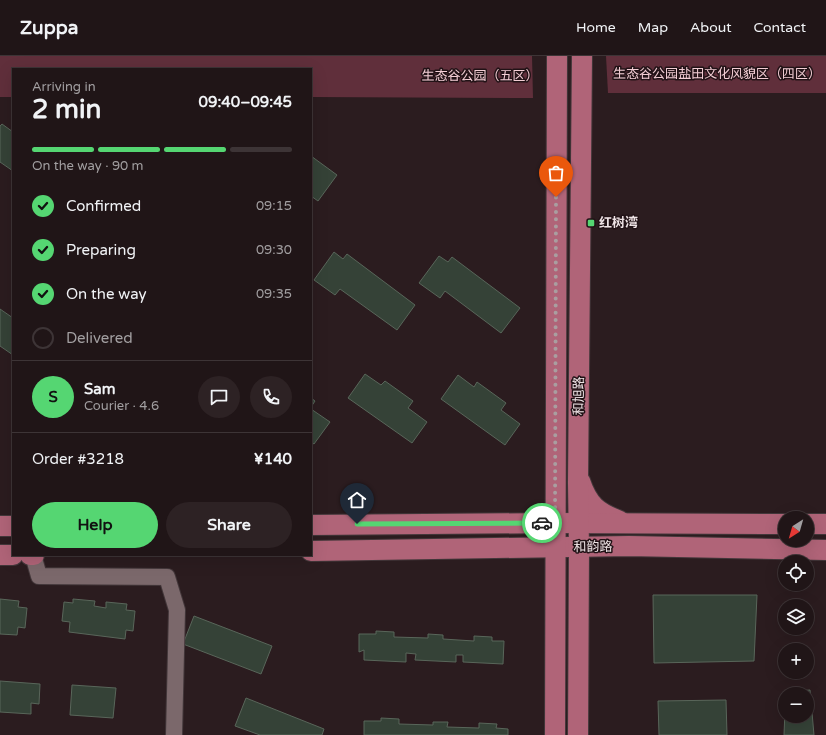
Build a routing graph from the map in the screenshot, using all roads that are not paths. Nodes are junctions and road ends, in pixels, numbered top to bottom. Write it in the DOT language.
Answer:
graph roads {
  1 [pos="557,56"];
  2 [pos="582,56"];
  3 [pos="555,466"];
  4 [pos="578,475"];
  5 [pos="580,522"];
  6 [pos="555,523"];
  7 [pos="628,524"];
  8 [pos="778,524"];
  9 [pos="814,524"];
  10 [pos="826,524"];
  11 [pos="312,525"];
  12 [pos="0,526"];
  13 [pos="12,526"];
  14 [pos="599,535"];
  15 [pos="629,546"];
  16 [pos="555,548"];
  17 [pos="579,548"];
  18 [pos="826,550"];
  19 [pos="312,551"];
  20 [pos="0,555"];
  21 [pos="12,555"];
  22 [pos="32,556"];
  23 [pos="578,595"];
  24 [pos="555,598"];
  25 [pos="174,735"];
  26 [pos="555,735"];
  27 [pos="578,735"];
  1 -- 3 [label="main road, 和旭路"];
  2 -- 4 [label="main road, 和旭路"];
  3 -- 5 [label="main road"];
  3 -- 6 [label="main road, 和旭路"];
  4 -- 5 [label="main road, 和旭路"];
  4 -- 7 [label="main road"];
  5 -- 6 [label="main road, 和韵路"];
  5 -- 7 [label="main road, 和韵路"];
  5 -- 14 [label="main road"];
  5 -- 17 [label="main road, 和旭路"];
  6 -- 11 [label="main road, 和韵路"];
  6 -- 16 [label="main road, 和旭路"];
  7 -- 8 [label="main road, 和韵路"];
  7 -- 14 [label="main road"];
  9 -- 10 [label="main road"];
  12 -- 13 [label="main road"];
  14 -- 15 [label="main road"];
  14 -- 17 [label="main road"];
  15 -- 17 [label="main road, 和韵路"];
  15 -- 18 [label="main road, 和韵路"];
  15 -- 23 [label="main road"];
  16 -- 17 [label="main road, 和韵路"];
  16 -- 19 [label="main road, 和韵路"];
  16 -- 24 [label="main road, 和旭路"];
  17 -- 23 [label="main road, 和旭路"];
  17 -- 24 [label="main road"];
  20 -- 21 [label="main road"];
  22 -- 25 [label="street"];
  23 -- 27 [label="main road, 和旭路"];
  24 -- 26 [label="main road, 和旭路"];
}
